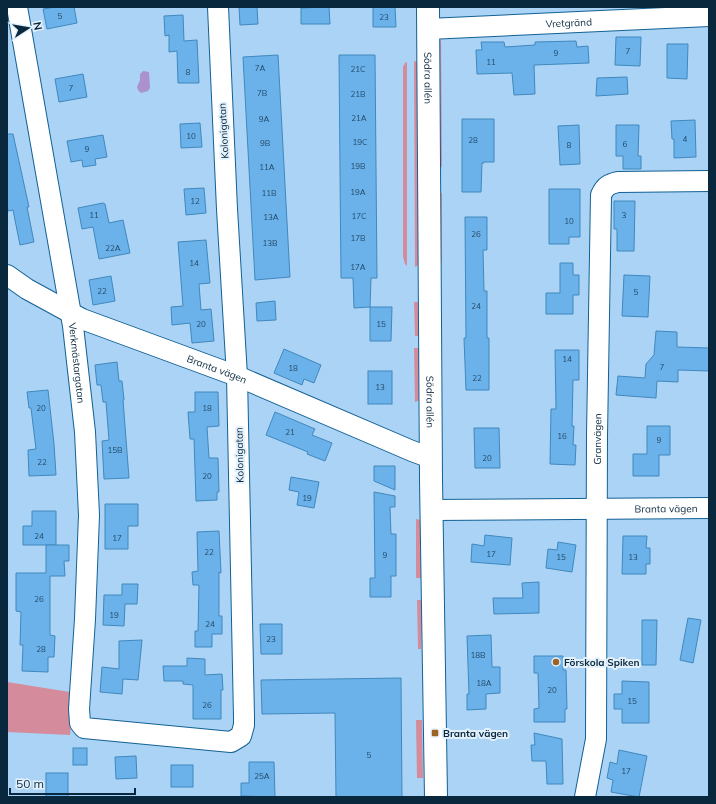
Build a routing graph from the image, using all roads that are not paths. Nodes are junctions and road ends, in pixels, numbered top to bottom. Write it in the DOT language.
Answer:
graph roads {
  1 [pos="17,7"];
  2 [pos="218,7"];
  3 [pos="428,7"];
  4 [pos="709,16"];
  5 [pos="428,29"];
  6 [pos="709,181"];
  7 [pos="7,275"];
  8 [pos="70,312"];
  9 [pos="237,376"];
  10 [pos="431,458"];
  11 [pos="709,508"];
  12 [pos="597,509"];
  13 [pos="431,510"];
  14 [pos="80,722"];
  15 [pos="436,797"];
  16 [pos="585,797"];
  1 -- 8 [label="street, Verkmästargatan"];
  2 -- 9 [label="street, Kolonigatan"];
  3 -- 5 [label="street, Södra allén"];
  4 -- 5 [label="street, Vretgränd"];
  5 -- 10 [label="street, Södra allén"];
  6 -- 12 [label="street, Granvägen"];
  7 -- 8 [label="street, Branta vägen"];
  8 -- 9 [label="street, Branta vägen"];
  8 -- 14 [label="street, Verkmästargatan"];
  9 -- 10 [label="street, Branta vägen"];
  9 -- 14 [label="street, Kolonigatan"];
  10 -- 13 [label="street, Södra allén"];
  11 -- 12 [label="street, Branta vägen"];
  12 -- 13 [label="street, Branta vägen"];
  12 -- 16 [label="street, Granvägen"];
  13 -- 15 [label="street, Södra allén"];
}
